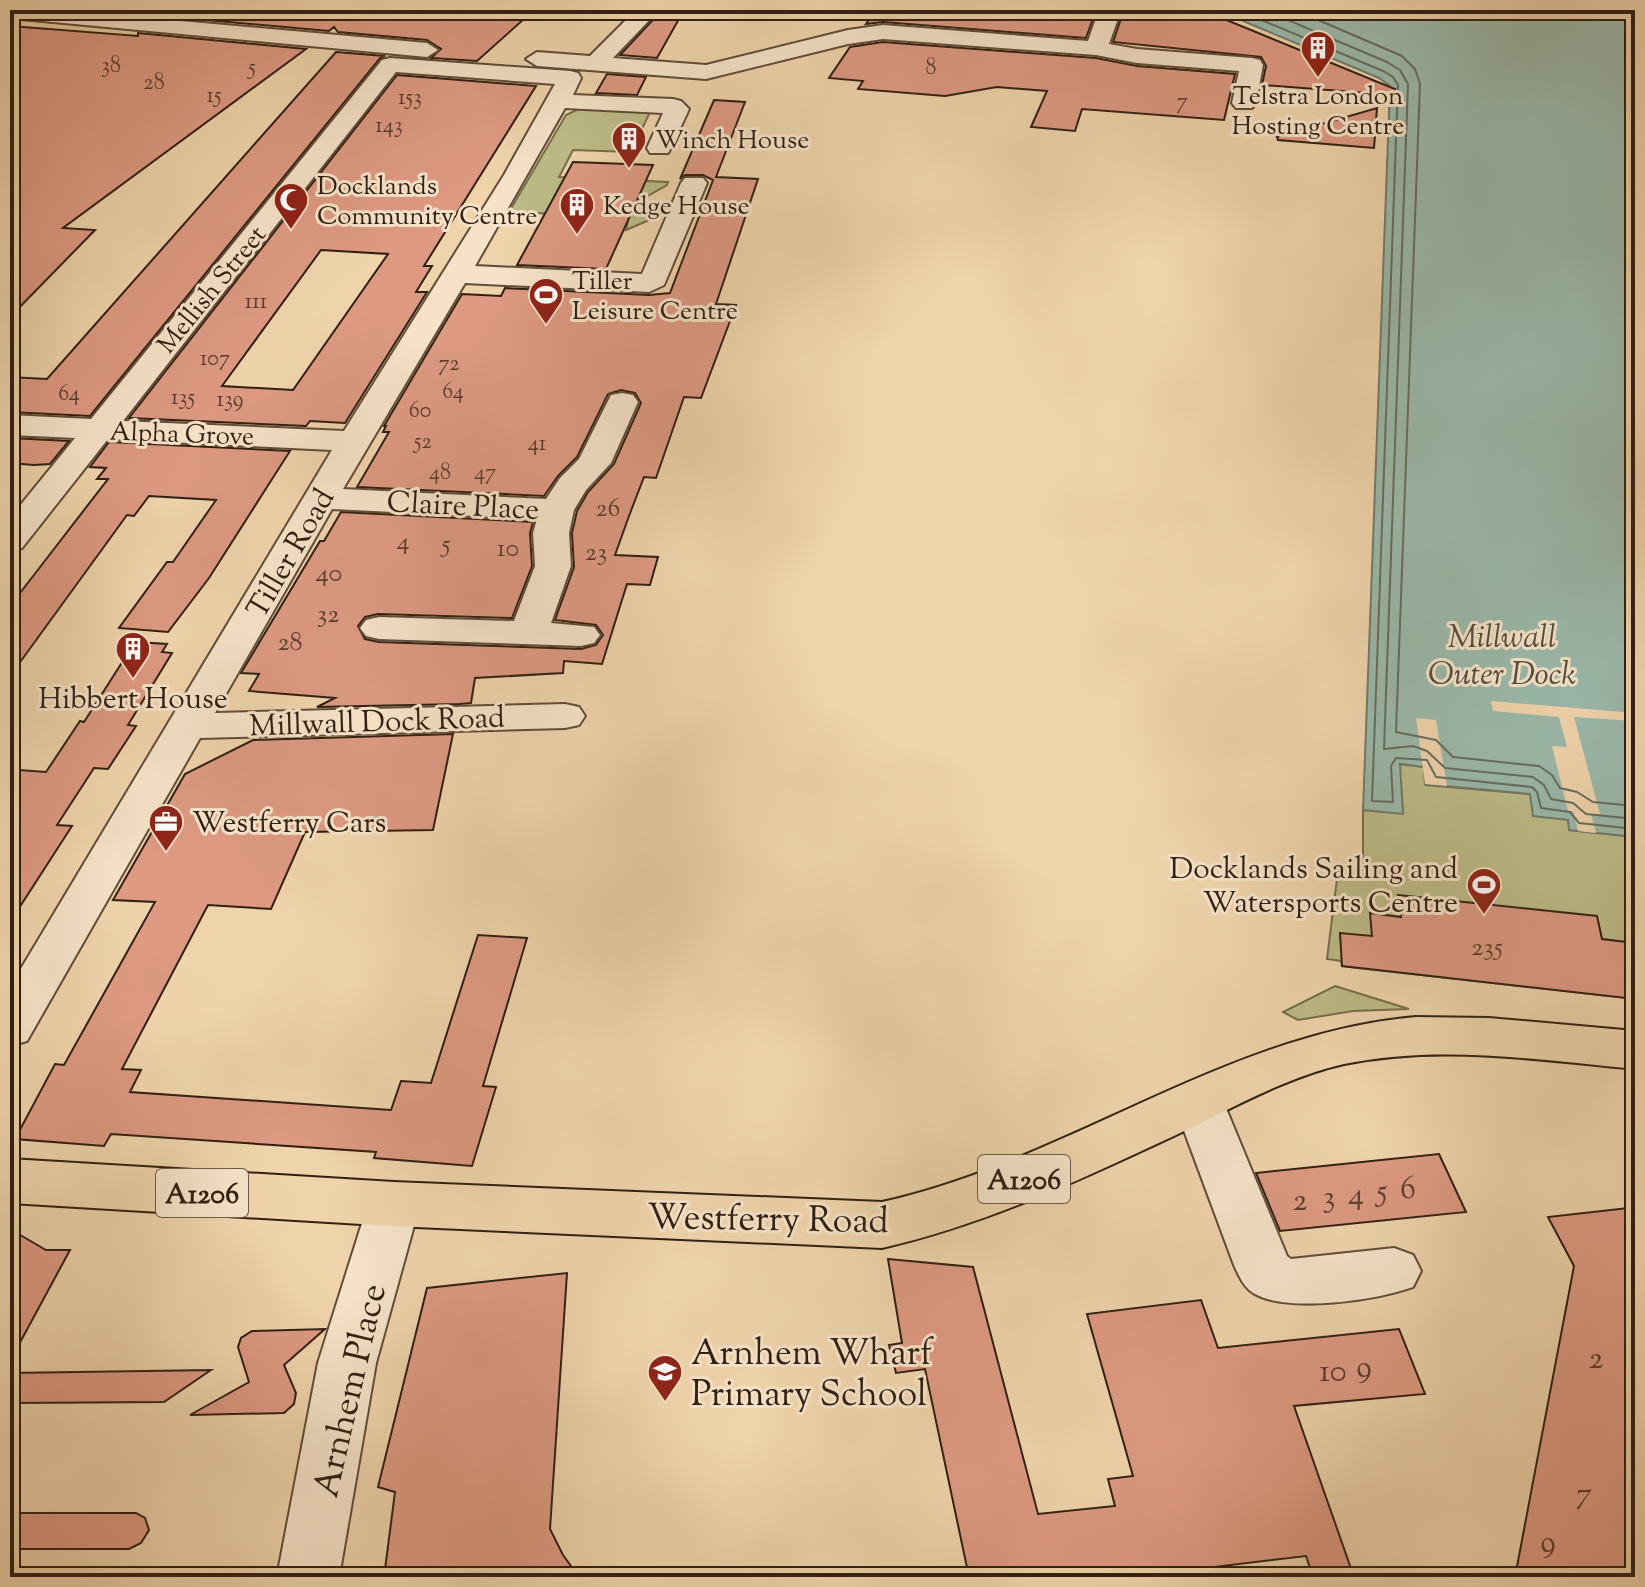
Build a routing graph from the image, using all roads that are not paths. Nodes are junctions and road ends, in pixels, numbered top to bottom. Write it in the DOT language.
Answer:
graph roads {
  1 [pos="648,10"];
  2 [pos="1110,10"];
  3 [pos="10,12"];
  4 [pos="836,22"];
  5 [pos="819,45"];
  6 [pos="1096,48"];
  7 [pos="596,63"];
  8 [pos="562,90"];
  9 [pos="1244,103"];
  10 [pos="659,148"];
  11 [pos="694,183"];
  12 [pos="457,274"];
  13 [pos="622,402"];
  14 [pos="10,425"];
  15 [pos="98,430"];
  16 [pos="354,441"];
  17 [pos="322,498"];
  18 [pos="557,510"];
  19 [pos="10,541"];
  20 [pos="379,628"];
  21 [pos="528,634"];
  22 [pos="581,635"];
  23 [pos="565,716"];
  24 [pos="188,726"];
  25 [pos="10,1028"];
  26 [pos="1635,1050"];
  27 [pos="1198,1101"];
  28 [pos="10,1181"];
  29 [pos="394,1204"];
  30 [pos="1394,1271"];
  31 [pos="308,1577"];
  1 -- 7 [label="street"];
  2 -- 6 [label="street"];
  3 -- 7 [label="street"];
  4 -- 5 [label="street"];
  5 -- 6 [label="street"];
  5 -- 7 [label="street"];
  6 -- 9 [label="street"];
  8 -- 10 [label="street"];
  8 -- 12 [label="street, Tiller Road"];
  8 -- 15 [label="street, Mellish Street"];
  11 -- 12 [label="street"];
  12 -- 16 [label="street, Tiller Road"];
  13 -- 18 [label="street, Claire Place"];
  14 -- 15 [label="street, Alpha Grove"];
  15 -- 16 [label="street, Alpha Grove"];
  15 -- 19 [label="street, Mellish Street"];
  16 -- 17 [label="street, Tiller Road"];
  17 -- 18 [label="street, Claire Place"];
  17 -- 24 [label="street, Tiller Road"];
  18 -- 21 [label="street, Claire Place"];
  20 -- 21 [label="street"];
  21 -- 22 [label="street"];
  23 -- 24 [label="street, Millwall Dock Road"];
  24 -- 25 [label="street, Tiller Road"];
  26 -- 27 [label="main road, Westferry Road / A1206"];
  27 -- 29 [label="main road, Westferry Road / A1206"];
  27 -- 30 [label="street"];
  28 -- 29 [label="main road, Westferry Road / A1206"];
  29 -- 31 [label="street, Arnhem Place"];
}
